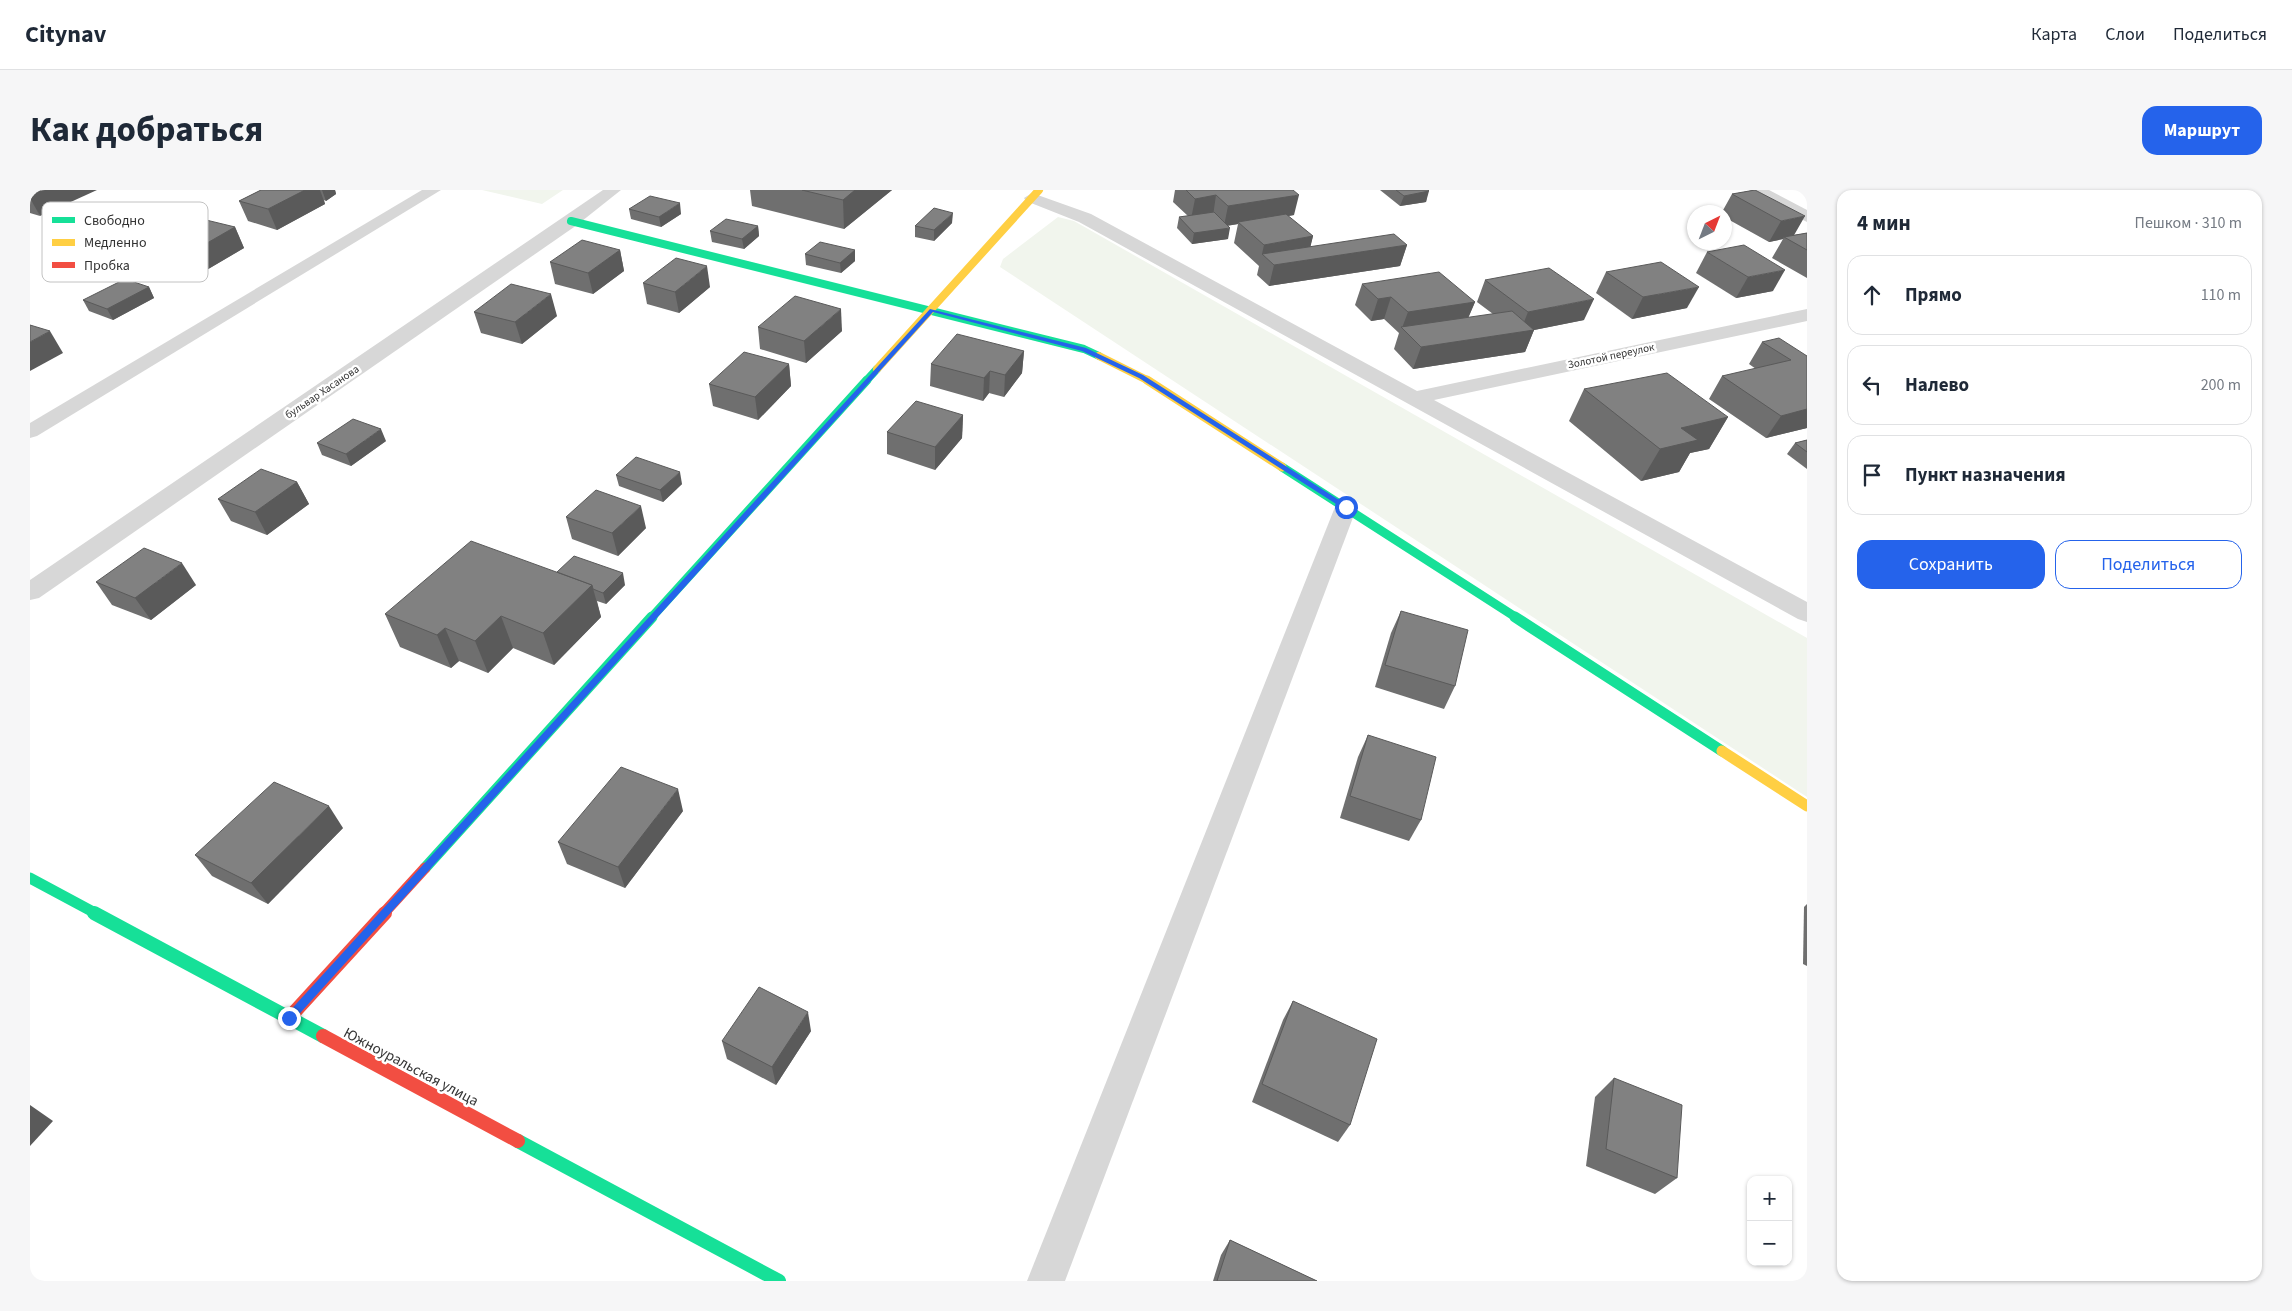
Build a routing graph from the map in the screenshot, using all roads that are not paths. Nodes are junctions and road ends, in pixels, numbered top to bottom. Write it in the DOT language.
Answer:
graph roads {
  1 [pos="433,190"];
  2 [pos="613,190"];
  3 [pos="1757,190"];
  4 [pos="1036,194"];
  5 [pos="1807,218"];
  6 [pos="571,221"];
  7 [pos="932,310"];
  8 [pos="1807,315"];
  9 [pos="1414,398"];
  10 [pos="30,432"];
  11 [pos="1346,507"];
  12 [pos="30,592"];
  13 [pos="1807,613"];
  14 [pos="1807,806"];
  15 [pos="30,878"];
  16 [pos="289,1018"];
  17 [pos="779,1281"];
  18 [pos="1046,1281"];
  1 -- 10 [label="street"];
  2 -- 6 [label="street, бульвар Хасанова"];
  3 -- 5 [label="street"];
  4 -- 7 [label="street"];
  4 -- 9 [label="street"];
  6 -- 7 [label="street"];
  6 -- 12 [label="street, бульвар Хасанова"];
  7 -- 11 [label="street"];
  7 -- 16 [label="street"];
  8 -- 9 [label="street, Золотой переулок"];
  9 -- 13 [label="street"];
  11 -- 14 [label="street"];
  11 -- 18 [label="street"];
  15 -- 16 [label="street, Южноуральская улица"];
  16 -- 17 [label="street, Южноуральская улица"];
}
